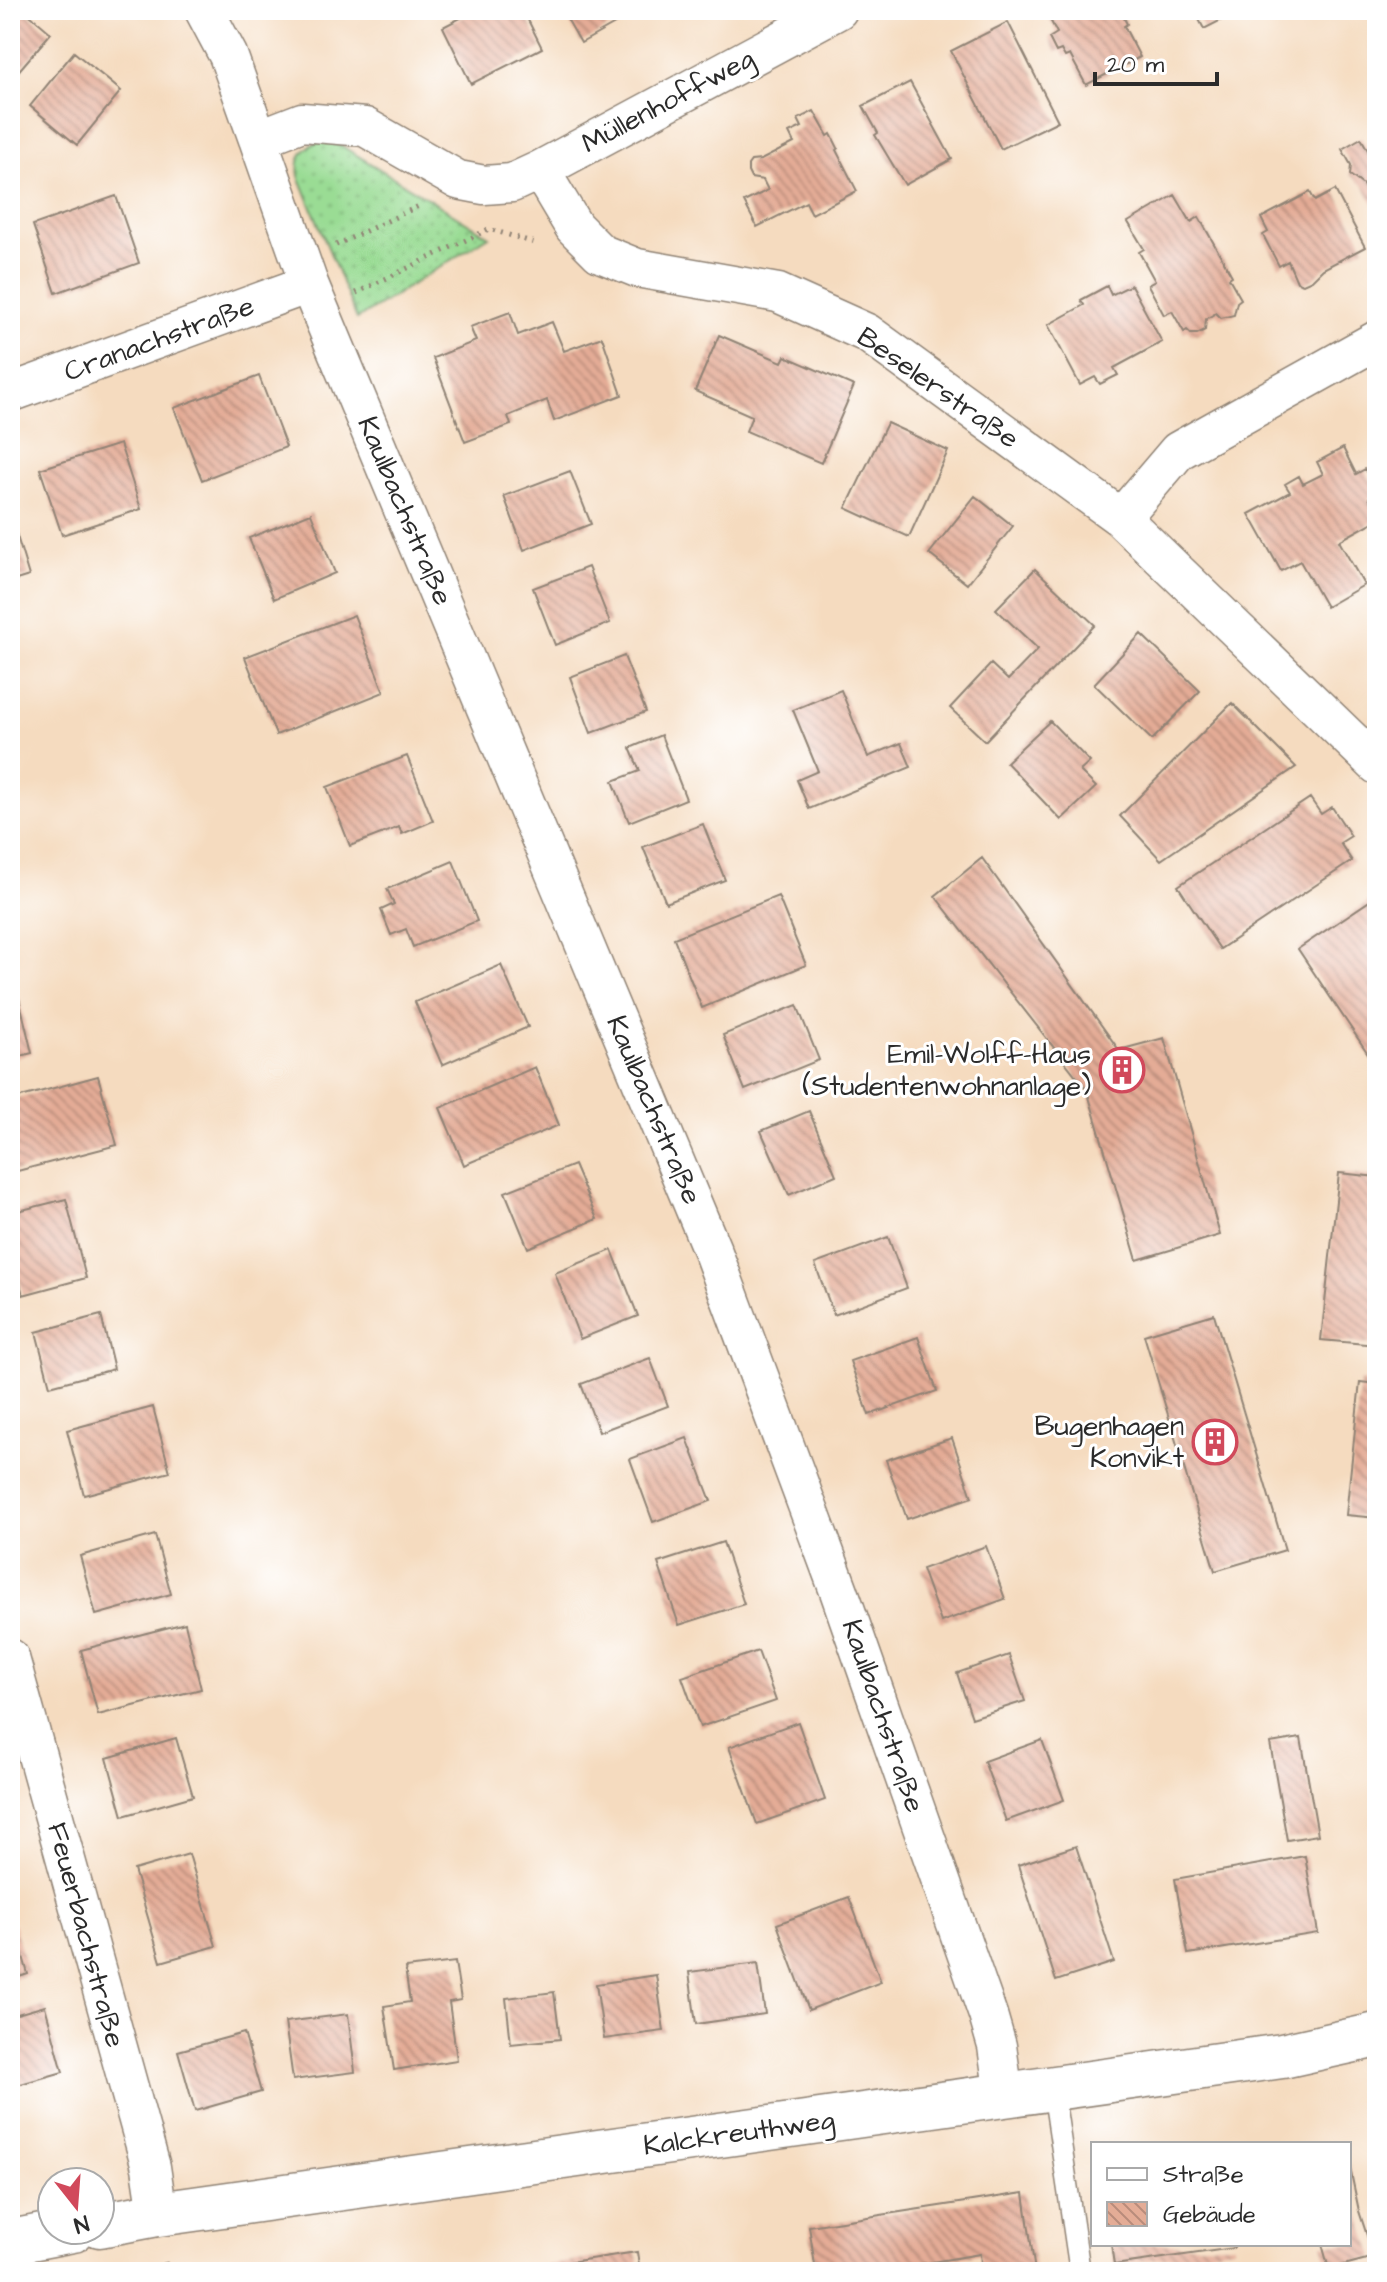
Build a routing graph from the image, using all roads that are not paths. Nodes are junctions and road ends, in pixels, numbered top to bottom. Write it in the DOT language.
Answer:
graph roads {
  1 [pos="204,10"];
  2 [pos="838,10"];
  3 [pos="258,139"];
  4 [pos="540,170"];
  5 [pos="310,285"];
  6 [pos="1377,340"];
  7 [pos="10,393"];
  8 [pos="1121,518"];
  9 [pos="1377,765"];
  10 [pos="10,1658"];
  11 [pos="1377,2035"];
  12 [pos="1053,2089"];
  13 [pos="1004,2096"];
  14 [pos="158,2214"];
  15 [pos="116,2222"];
  16 [pos="36,2237"];
  17 [pos="10,2242"];
  18 [pos="1080,2272"];
  1 -- 3 [label="street"];
  2 -- 4 [label="street, Müllenhoffweg"];
  3 -- 4 [label="street"];
  3 -- 5 [label="street, Kaulbachstraße"];
  4 -- 8 [label="street, Beselerstraße"];
  5 -- 7 [label="street, Cranachstraße"];
  5 -- 13 [label="street, Kaulbachstraße"];
  6 -- 8 [label="street"];
  8 -- 9 [label="street, Beselerstraße"];
  10 -- 14 [label="street, Feuerbachstraße"];
  11 -- 12 [label="street, Kalckreuthweg"];
  12 -- 13 [label="street, Kalckreuthweg"];
  12 -- 18 [label="lane"];
  13 -- 14 [label="street, Kalckreuthweg"];
  14 -- 15 [label="street, Kalckreuthweg"];
  16 -- 17 [label="street"];
}
